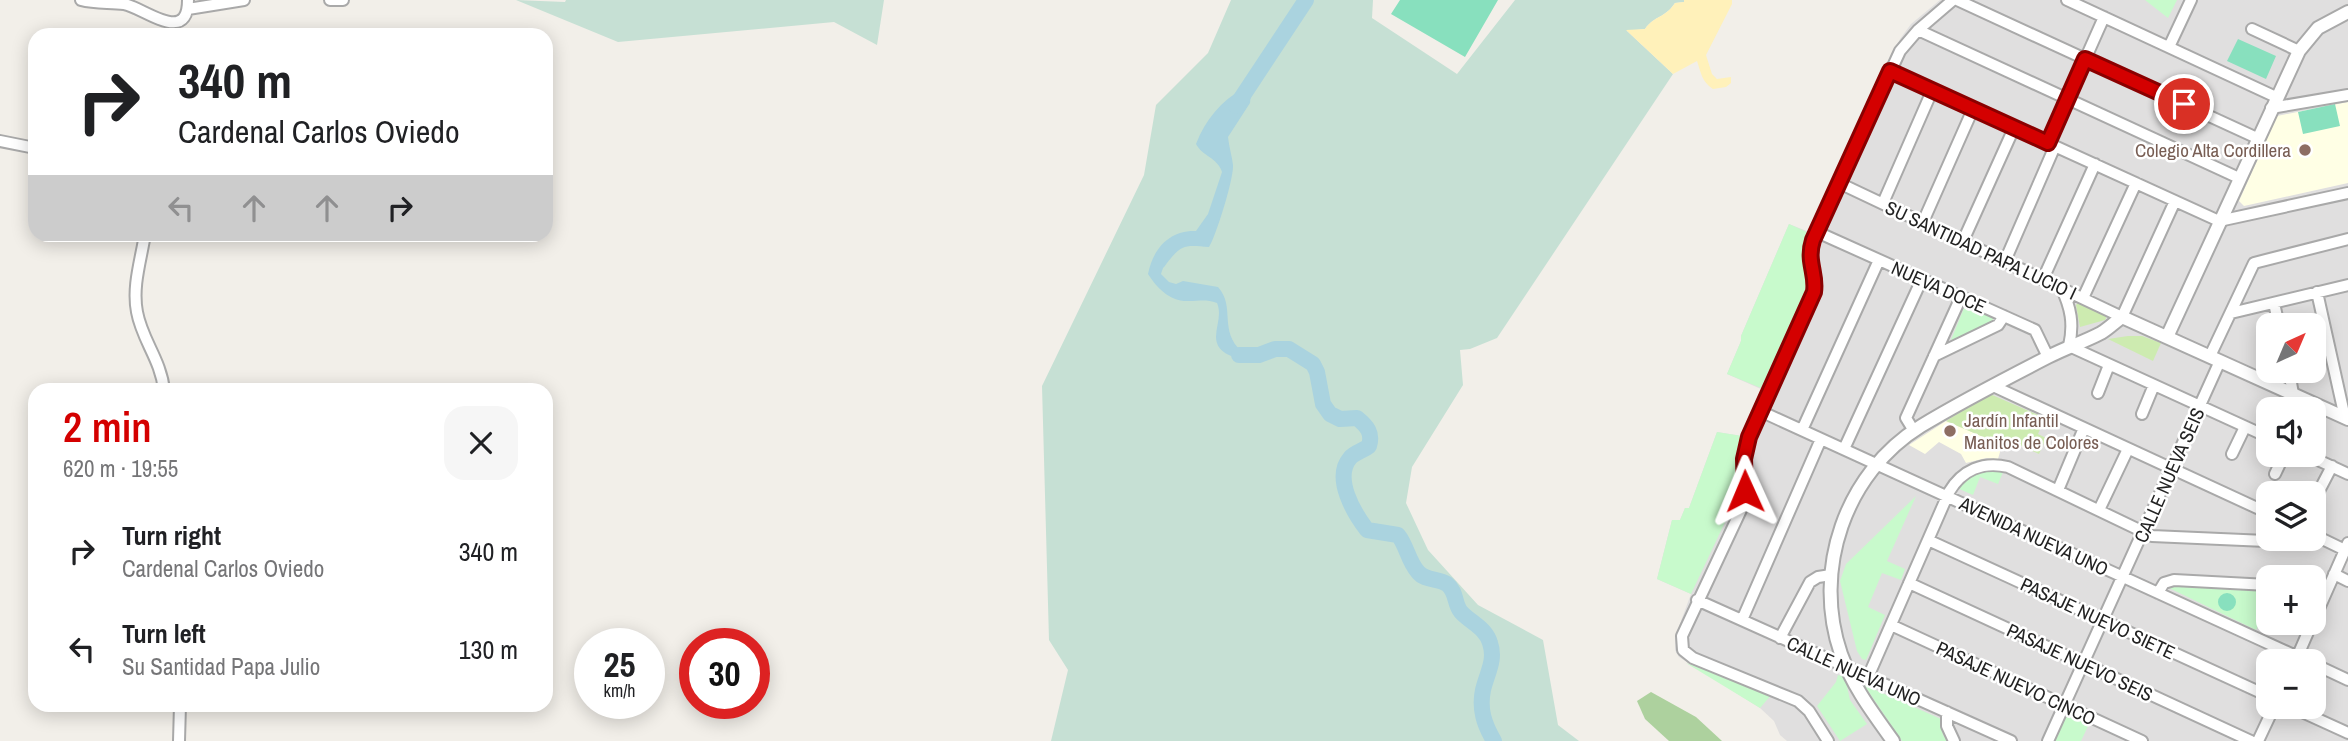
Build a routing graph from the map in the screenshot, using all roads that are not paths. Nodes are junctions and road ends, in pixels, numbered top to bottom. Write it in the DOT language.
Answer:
graph roads {
  1 [pos="81,0"];
  2 [pos="244,0"];
  3 [pos="330,0"];
  4 [pos="342,0"];
  5 [pos="1955,0"];
  6 [pos="2191,0"];
  7 [pos="2070,1"];
  8 [pos="188,4"];
  9 [pos="2347,15"];
  10 [pos="2104,17"];
  11 [pos="2252,29"];
  12 [pos="1918,30"];
  13 [pos="2169,47"];
  14 [pos="2299,51"];
  15 [pos="2085,59"];
  16 [pos="1890,71"];
  17 [pos="1933,91"];
  18 [pos="2348,95"];
  19 [pos="2067,99"];
  20 [pos="2274,102"];
  21 [pos="1973,109"];
  22 [pos="2014,128"];
  23 [pos="2257,138"];
  24 [pos="0,141"];
  25 [pos="2051,145"];
  26 [pos="28,147"];
  27 [pos="2095,164"];
  28 [pos="2239,178"];
  29 [pos="1839,183"];
  30 [pos="2136,183"];
  31 [pos="2348,193"];
  32 [pos="2175,201"];
  33 [pos="1883,204"];
  34 [pos="2219,221"];
  35 [pos="1923,222"];
  36 [pos="1817,232"];
  37 [pos="2348,239"];
  38 [pos="1963,241"];
  39 [pos="143,242"];
  40 [pos="1879,260"];
  41 [pos="2005,261"];
  42 [pos="1922,279"];
  43 [pos="2043,279"];
  44 [pos="2348,285"];
  45 [pos="2061,287"];
  46 [pos="2317,292"];
  47 [pos="1961,297"];
  48 [pos="2083,298"];
  49 [pos="2274,303"];
  50 [pos="2231,313"];
  51 [pos="2276,313"];
  52 [pos="2004,316"];
  53 [pos="2122,317"];
  54 [pos="2167,337"];
  55 [pos="2069,346"];
  56 [pos="1934,356"];
  57 [pos="2048,357"];
  58 [pos="2215,359"];
  59 [pos="2109,365"];
  60 [pos="163,383"];
  61 [pos="2291,383"];
  62 [pos="2154,385"];
  63 [pos="1993,386"];
  64 [pos="2098,393"];
  65 [pos="2293,394"];
  66 [pos="2200,406"];
  67 [pos="1760,411"];
  68 [pos="2142,414"];
  69 [pos="2346,418"];
  70 [pos="2245,427"];
  71 [pos="2084,428"];
  72 [pos="1802,430"];
  73 [pos="1914,431"];
  74 [pos="2256,432"];
  75 [pos="1821,439"];
  76 [pos="1844,449"];
  77 [pos="2128,449"];
  78 [pos="2232,454"];
  79 [pos="2326,463"];
  80 [pos="1877,464"];
  81 [pos="2332,466"];
  82 [pos="2278,467"];
  83 [pos="2171,469"];
  84 [pos="2275,474"];
  85 [pos="2348,474"];
  86 [pos="2324,481"];
  87 [pos="2058,490"];
  88 [pos="1947,496"];
  89 [pos="2256,508"];
  90 [pos="2099,510"];
  91 [pos="2143,532"];
  92 [pos="2326,539"];
  93 [pos="1928,540"];
  94 [pos="2256,541"];
  95 [pos="2347,547"];
  96 [pos="1831,575"];
  97 [pos="2334,575"];
  98 [pos="2123,576"];
  99 [pos="2348,581"];
  100 [pos="1909,583"];
  101 [pos="2256,584"];
  102 [pos="2327,590"];
  103 [pos="2158,593"];
  104 [pos="1697,600"];
  105 [pos="1742,620"];
  106 [pos="2103,620"];
  107 [pos="1891,625"];
  108 [pos="1780,638"];
  109 [pos="2275,649"];
  110 [pos="2083,664"];
  111 [pos="1846,667"];
  112 [pos="2326,670"];
  113 [pos="1868,677"];
  114 [pos="2348,680"];
  115 [pos="2256,690"];
  116 [pos="2064,705"];
  117 [pos="180,712"];
  118 [pos="1947,712"];
  119 [pos="2268,719"];
  120 [pos="2317,719"];
  121 [pos="2348,733"];
  122 [pos="179,741"];
  123 [pos="1828,741"];
  124 [pos="1892,741"];
  125 [pos="1954,741"];
  126 [pos="2011,741"];
  127 [pos="2048,741"];
  128 [pos="2142,741"];
  129 [pos="2251,741"];
  130 [pos="2258,741"];
  1 -- 8 [label="street"];
  2 -- 8 [label="street"];
  3 -- 4 [label="street"];
  5 -- 12 [label="street"];
  5 -- 15 [label="street"];
  6 -- 13 [label="street"];
  7 -- 10 [label="street"];
  9 -- 14 [label="street"];
  10 -- 13 [label="street"];
  10 -- 15 [label="street"];
  11 -- 14 [label="street"];
  12 -- 16 [label="street"];
  12 -- 19 [label="street"];
  13 -- 20 [label="street"];
  14 -- 20 [label="street"];
  15 -- 19 [label="street"];
  15 -- 23 [label="street"];
  16 -- 17 [label="street"];
  16 -- 29 [label="street"];
  17 -- 21 [label="street"];
  17 -- 33 [label="street"];
  18 -- 20 [label="street"];
  19 -- 25 [label="street"];
  19 -- 28 [label="street"];
  20 -- 23 [label="street"];
  21 -- 22 [label="street"];
  21 -- 35 [label="street"];
  22 -- 25 [label="street"];
  22 -- 38 [label="street"];
  23 -- 28 [label="street"];
  24 -- 26 [label="street"];
  25 -- 27 [label="street"];
  25 -- 41 [label="street"];
  27 -- 30 [label="street"];
  27 -- 43 [label="street"];
  28 -- 34 [label="street"];
  29 -- 33 [label="street, SU SANTIDAD PAPA LUCIO I"];
  29 -- 36 [label="street"];
  30 -- 32 [label="street"];
  30 -- 48 [label="street"];
  31 -- 34 [label="street"];
  32 -- 34 [label="street"];
  32 -- 53 [label="street"];
  33 -- 35 [label="street, SU SANTIDAD PAPA LUCIO I"];
  34 -- 54 [label="street"];
  35 -- 38 [label="street, SU SANTIDAD PAPA LUCIO I"];
  36 -- 40 [label="street, NUEVA DOCE"];
  36 -- 67 [label="street"];
  37 -- 50 [label="street, CALLE NUEVA SEIS"];
  38 -- 41 [label="street, SU SANTIDAD PAPA LUCIO I"];
  39 -- 60 [label="street"];
  40 -- 42 [label="street, NUEVA DOCE"];
  40 -- 72 [label="street"];
  41 -- 43 [label="street, SU SANTIDAD PAPA LUCIO I"];
  42 -- 47 [label="street, NUEVA DOCE"];
  42 -- 76 [label="street"];
  43 -- 45 [label="street, SU SANTIDAD PAPA LUCIO I"];
  44 -- 46 [label="street"];
  45 -- 48 [label="street, SU SANTIDAD PAPA LUCIO I"];
  45 -- 55 [label="street"];
  46 -- 49 [label="street"];
  46 -- 69 [label="street"];
  47 -- 52 [label="street, NUEVA DOCE"];
  47 -- 56 [label="street"];
  48 -- 53 [label="street, SU SANTIDAD PAPA LUCIO I"];
  49 -- 50 [label="street"];
  49 -- 51 [label="street"];
  50 -- 58 [label="street, CALLE NUEVA SEIS"];
  52 -- 56 [label="street"];
  52 -- 57 [label="street, NUEVA DOCE"];
  53 -- 54 [label="street"];
  53 -- 55 [label="street"];
  54 -- 58 [label="street"];
  55 -- 57 [label="street"];
  55 -- 59 [label="street"];
  56 -- 73 [label="street"];
  57 -- 63 [label="street"];
  58 -- 65 [label="street"];
  58 -- 66 [label="street, CALLE NUEVA SEIS"];
  59 -- 62 [label="street"];
  59 -- 64 [label="street"];
  61 -- 65 [label="street"];
  62 -- 66 [label="street"];
  62 -- 68 [label="street"];
  63 -- 71 [label="street"];
  63 -- 73 [label="street"];
  65 -- 69 [label="street"];
  66 -- 70 [label="street"];
  66 -- 83 [label="street, CALLE NUEVA SEIS"];
  67 -- 72 [label="street, AVENIDA NUEVA UNO"];
  67 -- 104 [label="street"];
  70 -- 74 [label="street"];
  70 -- 78 [label="street"];
  71 -- 77 [label="street"];
  71 -- 87 [label="street"];
  72 -- 75 [label="street, AVENIDA NUEVA UNO"];
  73 -- 80 [label="street"];
  75 -- 76 [label="street, AVENIDA NUEVA UNO"];
  75 -- 105 [label="street"];
  76 -- 80 [label="street, AVENIDA NUEVA UNO"];
  77 -- 83 [label="street"];
  77 -- 90 [label="street"];
  79 -- 81 [label="street"];
  80 -- 88 [label="street, AVENIDA NUEVA UNO"];
  80 -- 96 [label="street"];
  81 -- 85 [label="street"];
  81 -- 86 [label="street"];
  82 -- 84 [label="street"];
  83 -- 89 [label="street"];
  83 -- 91 [label="street, CALLE NUEVA SEIS"];
  87 -- 88 [label="street"];
  87 -- 90 [label="street"];
  88 -- 93 [label="street"];
  88 -- 98 [label="street, AVENIDA NUEVA UNO"];
  90 -- 91 [label="street"];
  91 -- 94 [label="street"];
  91 -- 98 [label="street, CALLE NUEVA SEIS"];
  92 -- 95 [label="street"];
  93 -- 100 [label="street"];
  93 -- 106 [label="street, PASAJE NUEVO SIETE"];
  95 -- 97 [label="street"];
  96 -- 108 [label="street"];
  96 -- 111 [label="street"];
  97 -- 99 [label="street"];
  97 -- 102 [label="street"];
  98 -- 103 [label="street, AVENIDA NUEVA UNO"];
  98 -- 106 [label="street, CALLE NUEVA SEIS"];
  100 -- 107 [label="street"];
  100 -- 110 [label="street, PASAJE NUEVO SEIS"];
  101 -- 103 [label="street"];
  103 -- 109 [label="street, AVENIDA NUEVA UNO"];
  104 -- 105 [label="street, CALLE NUEVA UNO"];
  104 -- 123 [label="street"];
  105 -- 108 [label="street, CALLE NUEVA UNO"];
  106 -- 110 [label="street, CALLE NUEVA SEIS"];
  106 -- 115 [label="street, PASAJE NUEVO SIETE"];
  107 -- 113 [label="street"];
  107 -- 116 [label="street, PASAJE NUEVO CINCO"];
  108 -- 111 [label="street, CALLE NUEVA UNO"];
  110 -- 116 [label="street, CALLE NUEVA SEIS"];
  110 -- 129 [label="street, PASAJE NUEVO SEIS"];
  111 -- 113 [label="street, CALLE NUEVA UNO"];
  111 -- 124 [label="street"];
  112 -- 114 [label="street"];
  113 -- 118 [label="street, CALLE NUEVA UNO"];
  116 -- 127 [label="street, CALLE NUEVA SEIS"];
  116 -- 128 [label="street, PASAJE NUEVO CINCO"];
  117 -- 122 [label="street"];
  118 -- 125 [label="street"];
  118 -- 126 [label="street, CALLE NUEVA UNO"];
  119 -- 130 [label="street"];
  120 -- 121 [label="street"];
}
